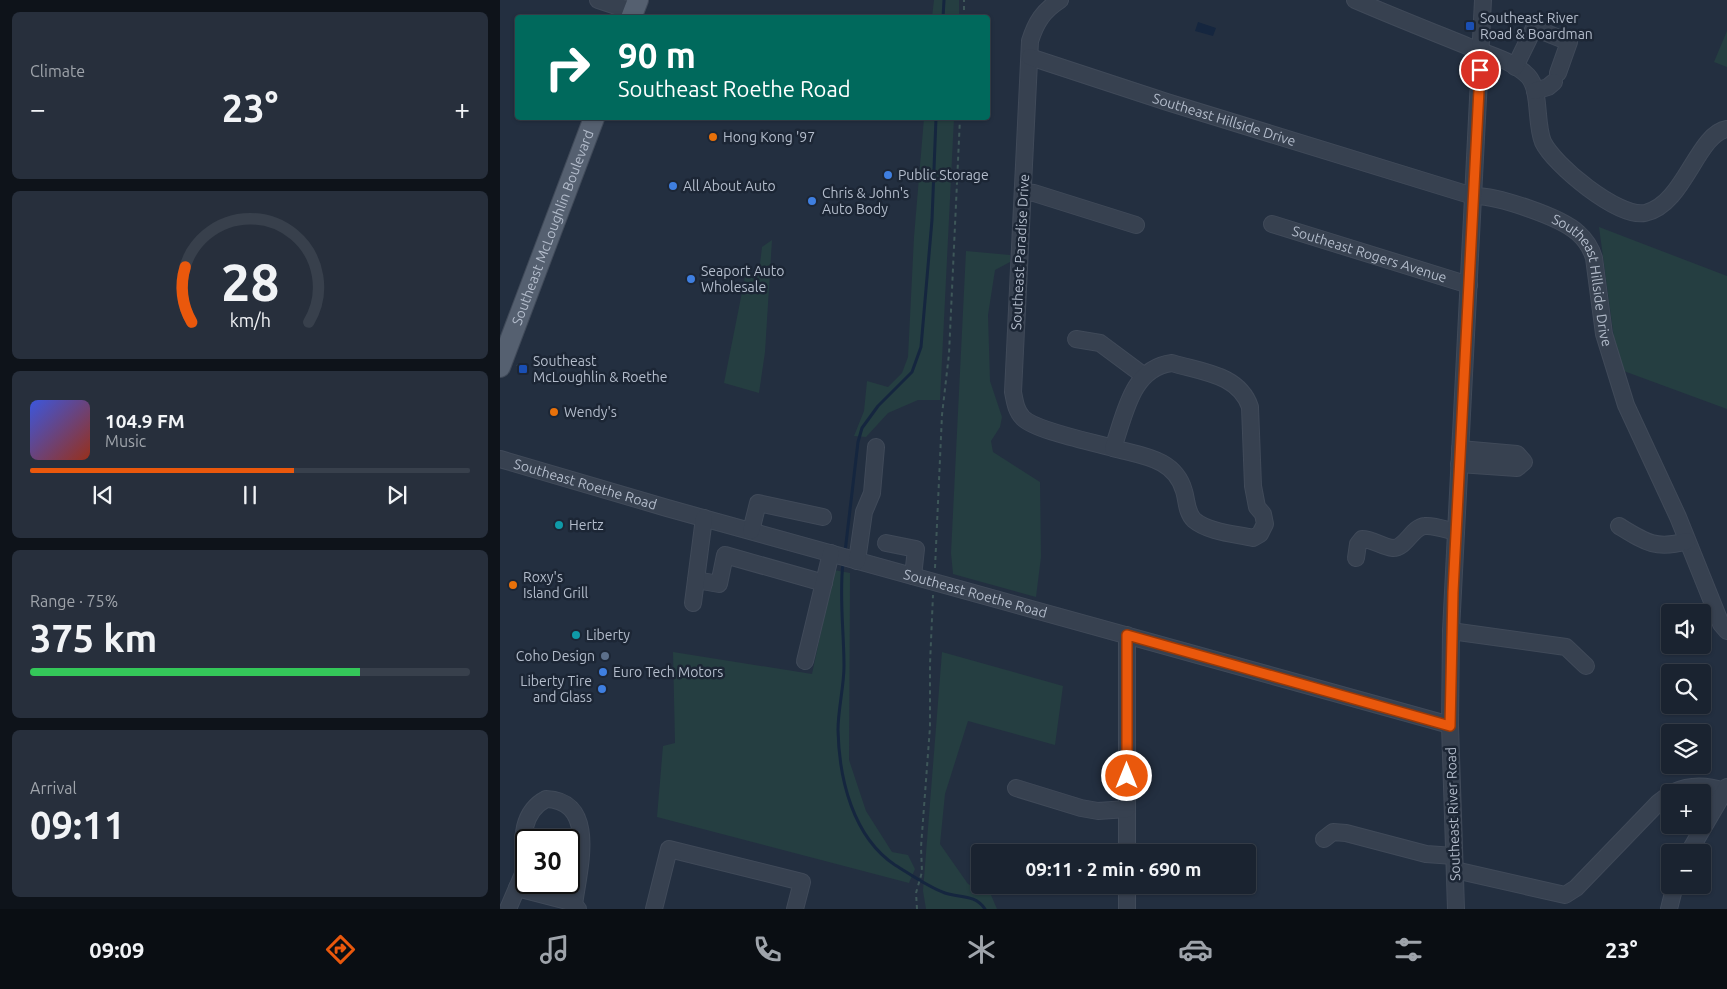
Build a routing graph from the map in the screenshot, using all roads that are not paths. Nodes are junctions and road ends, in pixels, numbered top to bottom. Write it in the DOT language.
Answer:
graph roads {
  1 [pos="598,0"];
  2 [pos="1060,0"];
  3 [pos="1355,0"];
  4 [pos="1483,0"];
  5 [pos="634,10"];
  6 [pos="1480,52"];
  7 [pos="1030,57"];
  8 [pos="1515,67"];
  9 [pos="1535,91"];
  10 [pos="593,120"];
  11 [pos="1727,129"];
  12 [pos="1023,192"];
  13 [pos="1473,196"];
  14 [pos="1272,224"];
  15 [pos="1136,225"];
  16 [pos="1468,285"];
  17 [pos="1076,339"];
  18 [pos="500,367"];
  19 [pos="1143,375"];
  20 [pos="876,447"];
  21 [pos="1113,448"];
  22 [pos="500,459"];
  23 [pos="823,516"];
  24 [pos="704,518"];
  25 [pos="1619,526"];
  26 [pos="751,531"];
  27 [pos="1456,532"];
  28 [pos="1687,541"];
  29 [pos="886,543"];
  30 [pos="830,553"];
  31 [pos="1356,558"];
  32 [pos="857,560"];
  33 [pos="913,576"];
  34 [pos="696,580"];
  35 [pos="824,583"];
  36 [pos="693,602"];
  37 [pos="1452,631"];
  38 [pos="1727,631"];
  39 [pos="1127,635"];
  40 [pos="805,661"];
  41 [pos="1586,666"];
  42 [pos="1450,726"];
  43 [pos="1711,787"];
  44 [pos="1016,788"];
  45 [pos="1726,789"];
  46 [pos="1661,801"];
  47 [pos="1127,809"];
  48 [pos="524,829"];
  49 [pos="1324,838"];
  50 [pos="580,843"];
  51 [pos="1127,844"];
  52 [pos="1695,844"];
  53 [pos="1454,863"];
  54 [pos="516,894"];
  55 [pos="529,894"];
  56 [pos="575,894"];
  57 [pos="1127,894"];
  58 [pos="1673,894"];
  59 [pos="544,902"];
  60 [pos="576,907"];
  61 [pos="512,908"];
  62 [pos="654,909"];
  63 [pos="795,909"];
  64 [pos="1127,909"];
  65 [pos="1456,909"];
  66 [pos="1669,909"];
  1 -- 5 [label="street"];
  2 -- 7 [label="street, Southeast Paradise Drive"];
  3 -- 6 [label="street"];
  4 -- 6 [label="street, Southeast River Road"];
  6 -- 8 [label="street"];
  6 -- 13 [label="street, Southeast River Road"];
  7 -- 12 [label="street, Southeast Paradise Drive"];
  7 -- 13 [label="street, Southeast Hillside Drive"];
  8 -- 9 [label="street"];
  8 -- 9 [label="street"];
  9 -- 11 [label="street"];
  10 -- 18 [label="main road, Southeast McLoughlin Boulevard"];
  12 -- 15 [label="street"];
  12 -- 21 [label="street, Southeast Paradise Drive"];
  13 -- 16 [label="street, Southeast River Road"];
  13 -- 28 [label="street, Southeast Hillside Drive"];
  14 -- 16 [label="street, Southeast Rogers Avenue"];
  16 -- 27 [label="street, Southeast River Road"];
  17 -- 19 [label="street"];
  19 -- 21 [label="street"];
  19 -- 21 [label="street, Southeast Paradise Drive"];
  20 -- 32 [label="street"];
  22 -- 24 [label="street, Southeast Roethe Road"];
  23 -- 26 [label="street"];
  24 -- 26 [label="street, Southeast Roethe Road"];
  24 -- 34 [label="street"];
  25 -- 28 [label="street"];
  26 -- 30 [label="street, Southeast Roethe Road"];
  27 -- 31 [label="street"];
  27 -- 37 [label="street, Southeast River Road"];
  28 -- 38 [label="street, Southeast Hillside Drive"];
  29 -- 33 [label="street"];
  30 -- 32 [label="street, Southeast Roethe Road"];
  30 -- 35 [label="street"];
  32 -- 33 [label="street, Southeast Roethe Road"];
  33 -- 39 [label="street, Southeast Roethe Road"];
  34 -- 35 [label="street"];
  34 -- 36 [label="street"];
  35 -- 40 [label="street"];
  37 -- 41 [label="street"];
  37 -- 42 [label="street, Southeast River Road"];
  39 -- 42 [label="street, Southeast Roethe Road"];
  39 -- 47 [label="street"];
  42 -- 53 [label="street, Southeast River Road"];
  43 -- 45 [label="street"];
  44 -- 47 [label="street"];
  45 -- 52 [label="street"];
  46 -- 53 [label="street"];
  47 -- 51 [label="street"];
  48 -- 50 [label="street"];
  49 -- 53 [label="street"];
  53 -- 65 [label="street, Southeast River Road"];
  54 -- 61 [label="street"];
  55 -- 59 [label="street"];
  56 -- 60 [label="street"];
  57 -- 64 [label="street"];
  58 -- 66 [label="street"];
  59 -- 60 [label="street"];
  62 -- 63 [label="street"];
}
